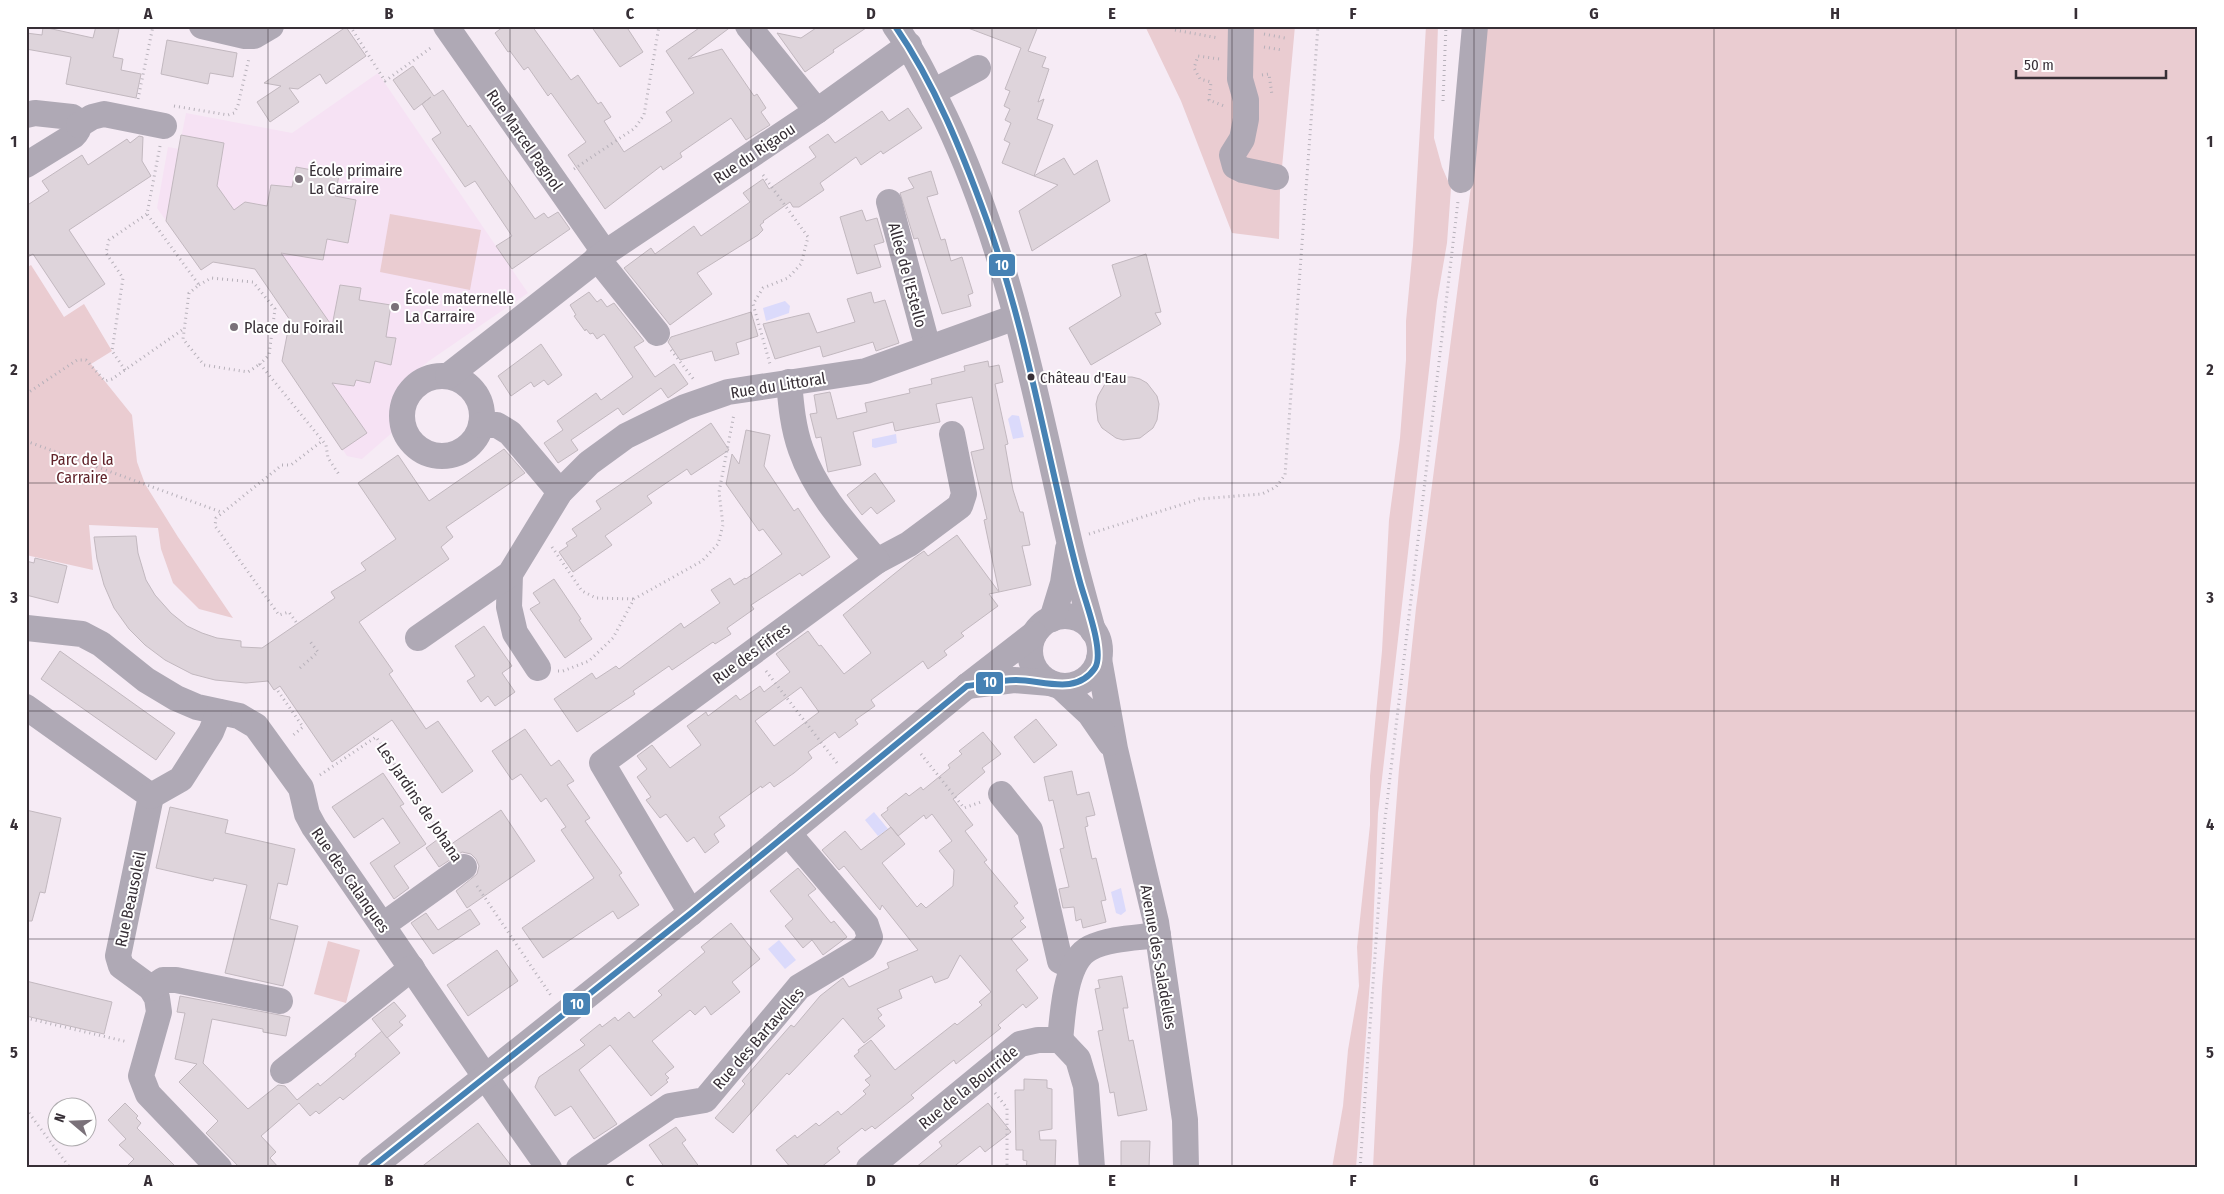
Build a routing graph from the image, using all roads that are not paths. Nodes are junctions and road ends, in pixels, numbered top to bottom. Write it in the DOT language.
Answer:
graph roads {
  1 [pos="202,26"];
  2 [pos="748,26"];
  3 [pos="1241,26"];
  4 [pos="1475,26"];
  5 [pos="449,30"];
  6 [pos="263,31"];
  7 [pos="902,36"];
  8 [pos="978,68"];
  9 [pos="933,92"];
  10 [pos="817,110"];
  11 [pos="26,115"];
  12 [pos="79,125"];
  13 [pos="164,126"];
  14 [pos="26,165"];
  15 [pos="1276,177"];
  16 [pos="1461,180"];
  17 [pos="889,202"];
  18 [pos="601,256"];
  19 [pos="1016,317"];
  20 [pos="656,333"];
  21 [pos="928,348"];
  22 [pos="448,376"];
  23 [pos="782,383"];
  24 [pos="481,425"];
  25 [pos="952,434"];
  26 [pos="560,492"];
  27 [pos="1069,541"];
  28 [pos="877,561"];
  29 [pos="510,574"];
  30 [pos="1043,626"];
  31 [pos="27,628"];
  32 [pos="1094,631"];
  33 [pos="418,638"];
  34 [pos="1099,658"];
  35 [pos="538,668"];
  36 [pos="1055,685"];
  37 [pos="966,686"];
  38 [pos="26,707"];
  39 [pos="219,712"];
  40 [pos="1115,750"];
  41 [pos="1001,794"];
  42 [pos="151,796"];
  43 [pos="788,834"];
  44 [pos="464,867"];
  45 [pos="692,913"];
  46 [pos="383,925"];
  47 [pos="1158,935"];
  48 [pos="1073,967"];
  49 [pos="412,968"];
  50 [pos="151,988"];
  51 [pos="280,1001"];
  52 [pos="1060,1040"];
  53 [pos="283,1071"];
  54 [pos="485,1077"];
  55 [pos="219,1168"];
  56 [pos="371,1168"];
  57 [pos="549,1168"];
  58 [pos="579,1168"];
  59 [pos="869,1168"];
  60 [pos="1092,1168"];
  61 [pos="1186,1168"];
  1 -- 6 [label="street"];
  2 -- 10 [label="street"];
  3 -- 15 [label="street"];
  4 -- 16 [label="street"];
  5 -- 18 [label="street, Rue Marcel Pagnol"];
  7 -- 9 [label="street"];
  7 -- 10 [label="street, Rue du Rigaou"];
  8 -- 9 [label="street"];
  9 -- 19 [label="street"];
  10 -- 18 [label="street, Rue du Rigaou"];
  11 -- 12 [label="street"];
  12 -- 13 [label="street"];
  12 -- 14 [label="street"];
  17 -- 21 [label="street, Allée de l'Estello"];
  18 -- 20 [label="street"];
  18 -- 22 [label="street, Rue du Rigaou"];
  19 -- 21 [label="street, Rue du Littoral"];
  19 -- 27 [label="street"];
  21 -- 23 [label="street, Rue du Littoral"];
  22 -- 24 [label="street"];
  22 -- 24 [label="street"];
  23 -- 26 [label="street, Rue du Littoral"];
  23 -- 28 [label="street"];
  24 -- 26 [label="street"];
  25 -- 28 [label="street, Rue des Fifres"];
  26 -- 29 [label="street, Rue du Littoral"];
  27 -- 30 [label="street"];
  27 -- 32 [label="street"];
  28 -- 45 [label="street, Rue des Fifres"];
  29 -- 33 [label="street, Rue du Littoral"];
  29 -- 35 [label="street"];
  30 -- 32 [label="street"];
  30 -- 36 [label="street"];
  30 -- 37 [label="street"];
  31 -- 39 [label="street, Rue des Calanques"];
  32 -- 34 [label="street"];
  34 -- 36 [label="street"];
  34 -- 40 [label="street, Avenue des Saladelles"];
  36 -- 37 [label="street"];
  36 -- 40 [label="street, Avenue des Saladelles"];
  37 -- 43 [label="street"];
  38 -- 42 [label="street"];
  39 -- 42 [label="street"];
  39 -- 46 [label="street, Rue des Calanques"];
  40 -- 47 [label="street, Avenue des Saladelles"];
  41 -- 48 [label="street"];
  42 -- 50 [label="street, Rue Beausoleil"];
  43 -- 45 [label="street"];
  43 -- 58 [label="street, Rue des Bartavelles"];
  44 -- 46 [label="street, Les Jardins de Johana"];
  45 -- 54 [label="street"];
  46 -- 49 [label="street, Rue des Calanques"];
  47 -- 48 [label="street"];
  47 -- 61 [label="street, Avenue des Saladelles"];
  48 -- 52 [label="street"];
  49 -- 53 [label="street"];
  49 -- 54 [label="street, Rue des Calanques"];
  50 -- 51 [label="street"];
  50 -- 55 [label="street"];
  52 -- 59 [label="street, Rue de la Bourride"];
  52 -- 60 [label="street"];
  54 -- 56 [label="street"];
  54 -- 57 [label="street, Rue des Calanques"];
}
